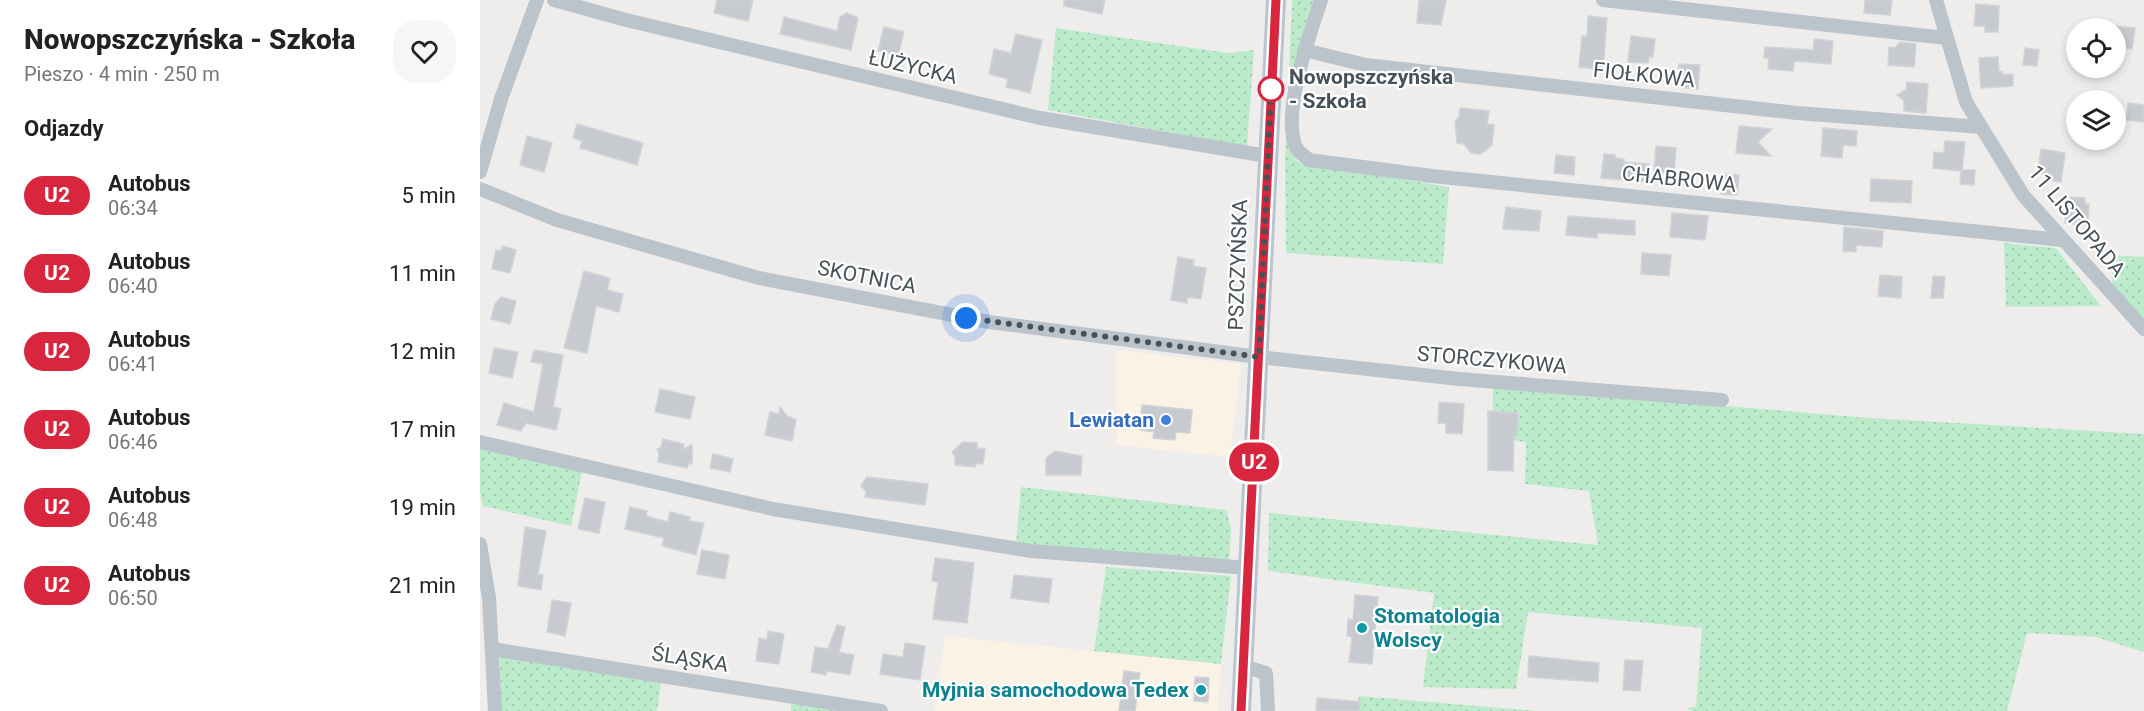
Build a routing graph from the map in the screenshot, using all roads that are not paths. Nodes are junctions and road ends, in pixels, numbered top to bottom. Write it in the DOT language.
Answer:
graph roads {
  1 [pos="537,0"];
  2 [pos="554,0"];
  3 [pos="1276,0"];
  4 [pos="1321,0"];
  5 [pos="1603,0"];
  6 [pos="1936,0"];
  7 [pos="1946,38"];
  8 [pos="1304,50"];
  9 [pos="1982,127"];
  10 [pos="1267,156"];
  11 [pos="480,172"];
  12 [pos="480,189"];
  13 [pos="2061,240"];
  14 [pos="2144,329"];
  15 [pos="1259,357"];
  16 [pos="1722,400"];
  17 [pos="480,442"];
  18 [pos="480,544"];
  19 [pos="1248,568"];
  20 [pos="492,649"];
  21 [pos="1243,666"];
  22 [pos="495,711"];
  23 [pos="881,711"];
  24 [pos="1241,711"];
  25 [pos="1268,711"];
  1 -- 11 [label="street"];
  2 -- 10 [label="street, ŁUŻYCKA"];
  3 -- 10 [label="main road, PSZCZYŃSKA"];
  4 -- 8 [label="street"];
  5 -- 7 [label="street"];
  6 -- 7 [label="street, 11 LISTOPADA"];
  7 -- 9 [label="street, 11 LISTOPADA"];
  8 -- 9 [label="street, FIOŁKOWA"];
  8 -- 13 [label="street, CHABROWA"];
  9 -- 13 [label="street, 11 LISTOPADA"];
  10 -- 15 [label="main road, PSZCZYŃSKA"];
  12 -- 15 [label="street, SKOTNICA"];
  13 -- 14 [label="street, 11 LISTOPADA"];
  15 -- 16 [label="street, STORCZYKOWA"];
  15 -- 19 [label="main road, PSZCZYŃSKA"];
  17 -- 19 [label="street"];
  18 -- 20 [label="street"];
  19 -- 21 [label="main road, PSZCZYŃSKA"];
  20 -- 22 [label="street"];
  20 -- 23 [label="street, ŚLĄSKA"];
  21 -- 24 [label="main road, PSZCZYŃSKA"];
  21 -- 25 [label="street"];
}
